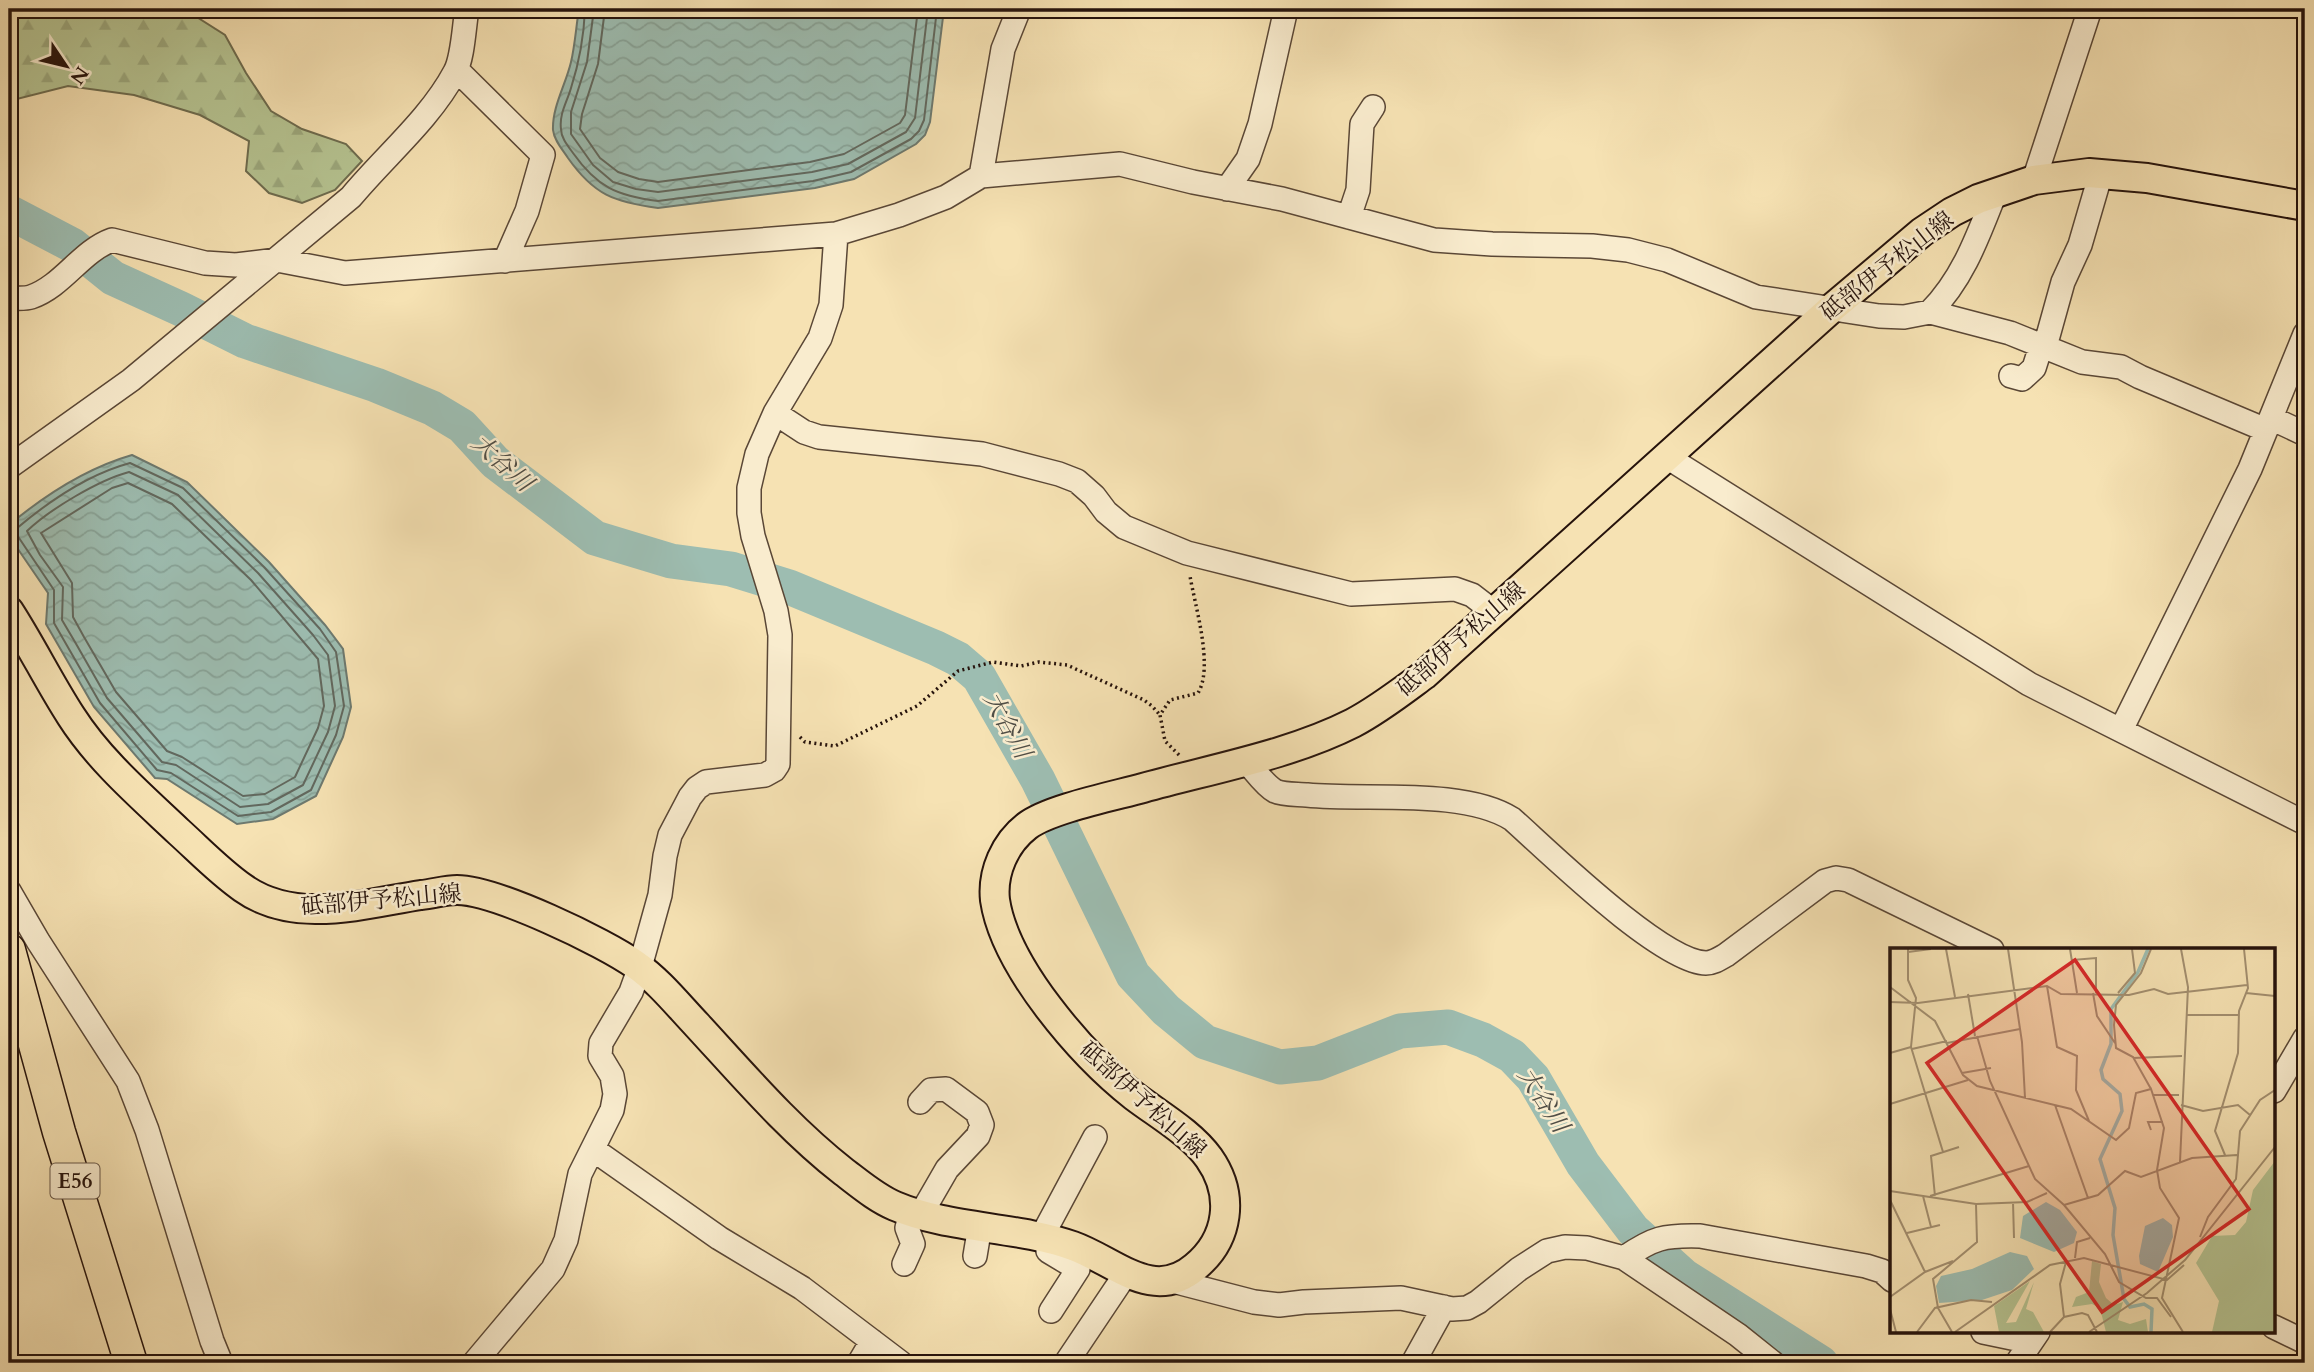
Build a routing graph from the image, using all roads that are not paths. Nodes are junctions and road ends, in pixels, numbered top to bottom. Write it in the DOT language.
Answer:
graph roads {
  1 [pos="467,9"];
  2 [pos="1019,9"];
  3 [pos="1286,9"];
  4 [pos="2090,9"];
  5 [pos="457,70"];
  6 [pos="1373,107"];
  7 [pos="2101,173"];
  8 [pos="981,176"];
  9 [pos="2035,180"];
  10 [pos="1227,189"];
  11 [pos="1995,193"];
  12 [pos="2305,206"];
  13 [pos="1349,217"];
  14 [pos="836,234"];
  15 [pos="277,260"];
  16 [pos="505,261"];
  17 [pos="9,298"];
  18 [pos="1832,308"];
  19 [pos="1930,312"];
  20 [pos="2305,334"];
  21 [pos="2041,345"];
  22 [pos="2011,376"];
  23 [pos="775,413"];
  24 [pos="2269,424"];
  25 [pos="2305,433"];
  26 [pos="1667,457"];
  27 [pos="9,467"];
  28 [pos="9,611"];
  29 [pos="1494,612"];
  30 [pos="2120,730"];
  31 [pos="1245,760"];
  32 [pos="2305,823"];
  33 [pos="9,891"];
  34 [pos="1988,948"];
  35 [pos="9,950"];
  36 [pos="640,967"];
  37 [pos="2305,1038"];
  38 [pos="2276,1086"];
  39 [pos="920,1102"];
  40 [pos="1095,1137"];
  41 [pos="594,1150"];
  42 [pos="916,1212"];
  43 [pos="980,1226"];
  44 [pos="1046,1239"];
  45 [pos="1638,1249"];
  46 [pos="975,1256"];
  47 [pos="904,1264"];
  48 [pos="1128,1272"];
  49 [pos="1890,1278"];
  50 [pos="1173,1282"];
  51 [pos="1444,1307"];
  52 [pos="1051,1311"];
  53 [pos="2276,1328"];
  54 [pos="2003,1334"];
  55 [pos="2034,1337"];
  56 [pos="872,1341"];
  57 [pos="2305,1342"];
  58 [pos="131,1363"];
  59 [pos="221,1363"];
  60 [pos="474,1363"];
  61 [pos="859,1363"];
  62 [pos="901,1363"];
  63 [pos="1066,1363"];
  64 [pos="1413,1363"];
  65 [pos="1773,1363"];
  66 [pos="2019,1363"];
  1 -- 5 [label="street"];
  2 -- 8 [label="street"];
  3 -- 10 [label="street"];
  4 -- 9 [label="street"];
  5 -- 15 [label="street"];
  5 -- 16 [label="street"];
  6 -- 13 [label="street"];
  7 -- 9 [label="main road, 砥部伊予松山線"];
  7 -- 12 [label="main road, 砥部伊予松山線"];
  7 -- 21 [label="street"];
  8 -- 10 [label="street"];
  8 -- 14 [label="street"];
  9 -- 11 [label="main road, 砥部伊予松山線"];
  10 -- 13 [label="street"];
  11 -- 18 [label="main road, 砥部伊予松山線"];
  11 -- 19 [label="street"];
  13 -- 18 [label="street"];
  14 -- 16 [label="street"];
  14 -- 23 [label="street"];
  15 -- 16 [label="street"];
  15 -- 17 [label="street"];
  15 -- 27 [label="street"];
  18 -- 19 [label="street"];
  18 -- 26 [label="main road, 砥部伊予松山線"];
  19 -- 21 [label="street"];
  20 -- 24 [label="street"];
  21 -- 22 [label="street"];
  21 -- 24 [label="street"];
  23 -- 29 [label="street"];
  23 -- 36 [label="street"];
  24 -- 25 [label="street"];
  24 -- 30 [label="street"];
  26 -- 29 [label="main road, 砥部伊予松山線"];
  26 -- 30 [label="street"];
  28 -- 36 [label="main road, 砥部伊予松山線"];
  29 -- 31 [label="main road, 砥部伊予松山線"];
  30 -- 32 [label="street"];
  31 -- 34 [label="street"];
  31 -- 50 [label="main road, 砥部伊予松山線"];
  33 -- 59 [label="street"];
  35 -- 58 [label="highway, E56"];
  36 -- 41 [label="street"];
  36 -- 42 [label="main road, 砥部伊予松山線"];
  37 -- 38 [label="street"];
  39 -- 42 [label="street"];
  40 -- 44 [label="street"];
  41 -- 56 [label="street"];
  41 -- 60 [label="street"];
  42 -- 43 [label="main road, 砥部伊予松山線"];
  42 -- 47 [label="street"];
  43 -- 44 [label="main road, 砥部伊予松山線"];
  43 -- 46 [label="street"];
  44 -- 48 [label="main road, 砥部伊予松山線"];
  44 -- 52 [label="street"];
  45 -- 49 [label="street"];
  45 -- 51 [label="street"];
  45 -- 65 [label="street"];
  48 -- 50 [label="main road, 砥部伊予松山線"];
  48 -- 63 [label="street"];
  50 -- 51 [label="street"];
  51 -- 64 [label="street"];
  53 -- 57 [label="street"];
  54 -- 55 [label="street"];
  55 -- 66 [label="street"];
  56 -- 61 [label="street"];
  56 -- 62 [label="street"];
}
